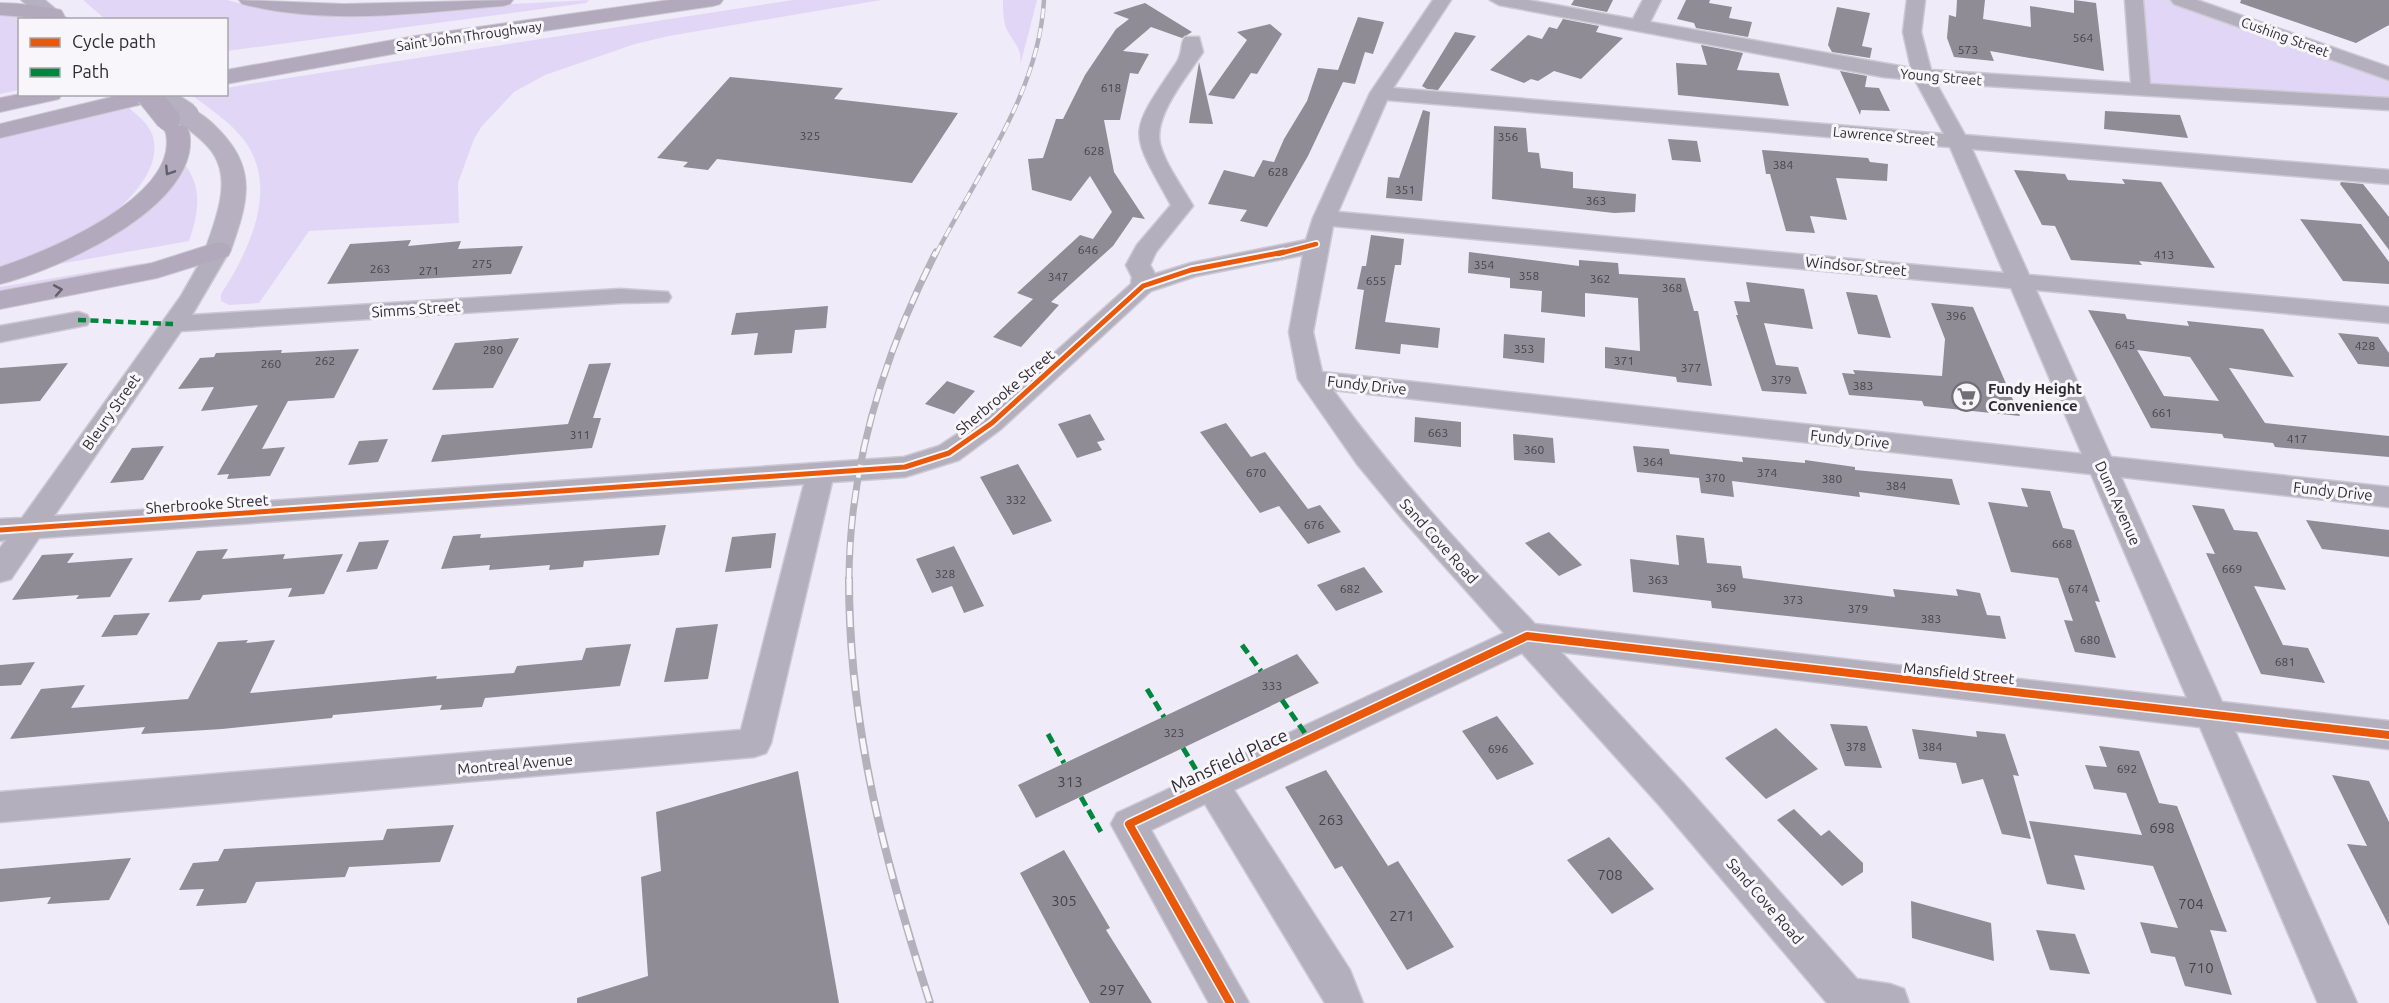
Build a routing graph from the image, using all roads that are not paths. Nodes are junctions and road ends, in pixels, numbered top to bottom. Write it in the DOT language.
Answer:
graph roads {
  1 [pos="32,0"];
  2 [pos="249,0"];
  3 [pos="503,0"];
  4 [pos="633,0"];
  5 [pos="713,0"];
  6 [pos="1442,0"];
  7 [pos="1499,0"];
  8 [pos="1652,0"];
  9 [pos="1916,0"];
  10 [pos="2134,0"];
  11 [pos="2180,0"];
  12 [pos="0,9"];
  13 [pos="58,9"];
  14 [pos="1639,27"];
  15 [pos="1192,41"];
  16 [pos="228,61"];
  17 [pos="2389,74"];
  18 [pos="1923,76"];
  19 [pos="228,78"];
  20 [pos="2141,90"];
  21 [pos="1380,93"];
  22 [pos="19,96"];
  23 [pos="42,96"];
  24 [pos="120,96"];
  25 [pos="148,96"];
  26 [pos="151,96"];
  27 [pos="158,96"];
  28 [pos="0,100"];
  29 [pos="2389,104"];
  30 [pos="0,105"];
  31 [pos="177,117"];
  32 [pos="0,120"];
  33 [pos="0,131"];
  34 [pos="1959,143"];
  35 [pos="2389,177"];
  36 [pos="1320,231"];
  37 [pos="218,250"];
  38 [pos="0,277"];
  39 [pos="2020,281"];
  40 [pos="1143,286"];
  41 [pos="659,297"];
  42 [pos="0,300"];
  43 [pos="2389,315"];
  44 [pos="78,320"];
  45 [pos="173,324"];
  46 [pos="0,334"];
  47 [pos="1311,379"];
  48 [pos="2102,467"];
  49 [pos="820,474"];
  50 [pos="2389,497"];
  51 [pos="30,528"];
  52 [pos="0,530"];
  53 [pos="0,571"];
  54 [pos="1527,636"];
  55 [pos="2210,713"];
  56 [pos="2389,735"];
  57 [pos="1212,785"];
  58 [pos="0,807"];
  59 [pos="1850,1000"];
  60 [pos="1230,1003"];
  61 [pos="1344,1003"];
  62 [pos="1890,1003"];
  63 [pos="2337,1003"];
  1 -- 13 [label="main road"];
  2 -- 3 [label="highway"];
  4 -- 16 [label="highway, Saint John Throughway"];
  5 -- 19 [label="highway, Saint John Throughway"];
  6 -- 21 [label="street, Sand Cove Road"];
  7 -- 14 [label="street, Young Street"];
  8 -- 14 [label="street"];
  9 -- 18 [label="street, Dunn Avenue"];
  10 -- 20 [label="street"];
  11 -- 17 [label="street, Cushing Street"];
  12 -- 13 [label="highway"];
  14 -- 18 [label="street, Young Street"];
  15 -- 40 [label="street"];
  18 -- 20 [label="street, Young Street"];
  18 -- 34 [label="street, Dunn Avenue"];
  20 -- 29 [label="street, Young Street"];
  21 -- 34 [label="street, Lawrence Street"];
  21 -- 36 [label="street, Sand Cove Road"];
  22 -- 28 [label="highway"];
  23 -- 30 [label="highway"];
  24 -- 32 [label="highway"];
  25 -- 33 [label="highway"];
  26 -- 31 [label="highway, bridge"];
  27 -- 31 [label="main road, bridge"];
  31 -- 37 [label="main road"];
  31 -- 38 [label="highway, one-way"];
  34 -- 35 [label="street, Lawrence Street"];
  34 -- 39 [label="street, Dunn Avenue"];
  36 -- 39 [label="street, Windsor Street"];
  36 -- 40 [label="street, Sherbrooke Street"];
  36 -- 47 [label="street, Sand Cove Road"];
  37 -- 38 [label="highway"];
  42 -- 37 [label="highway, one-way"];
  37 -- 45 [label="street, Bleury Street"];
  39 -- 43 [label="street, Windsor Street"];
  39 -- 48 [label="street, Dunn Avenue"];
  40 -- 49 [label="street, Sherbrooke Street"];
  41 -- 45 [label="street, Simms Street"];
  44 -- 46 [label="street"];
  45 -- 51 [label="street, Bleury Street"];
  47 -- 48 [label="street, Fundy Drive"];
  47 -- 54 [label="street, Sand Cove Road"];
  48 -- 50 [label="street, Fundy Drive"];
  48 -- 55 [label="street, Dunn Avenue"];
  49 -- 51 [label="street, Sherbrooke Street"];
  49 -- 58 [label="street, Montreal Avenue"];
  51 -- 52 [label="street, Sherbrooke Street"];
  51 -- 53 [label="street, Bleury Street"];
  54 -- 55 [label="street, Mansfield Street"];
  54 -- 57 [label="street, Mansfield Place"];
  54 -- 59 [label="street, Sand Cove Road"];
  55 -- 56 [label="street, Mansfield Street"];
  55 -- 63 [label="street, Dunn Avenue"];
  57 -- 60 [label="street, Mansfield Place"];
  57 -- 61 [label="street, Mansfield Place"];
  59 -- 62 [label="street"];
}
